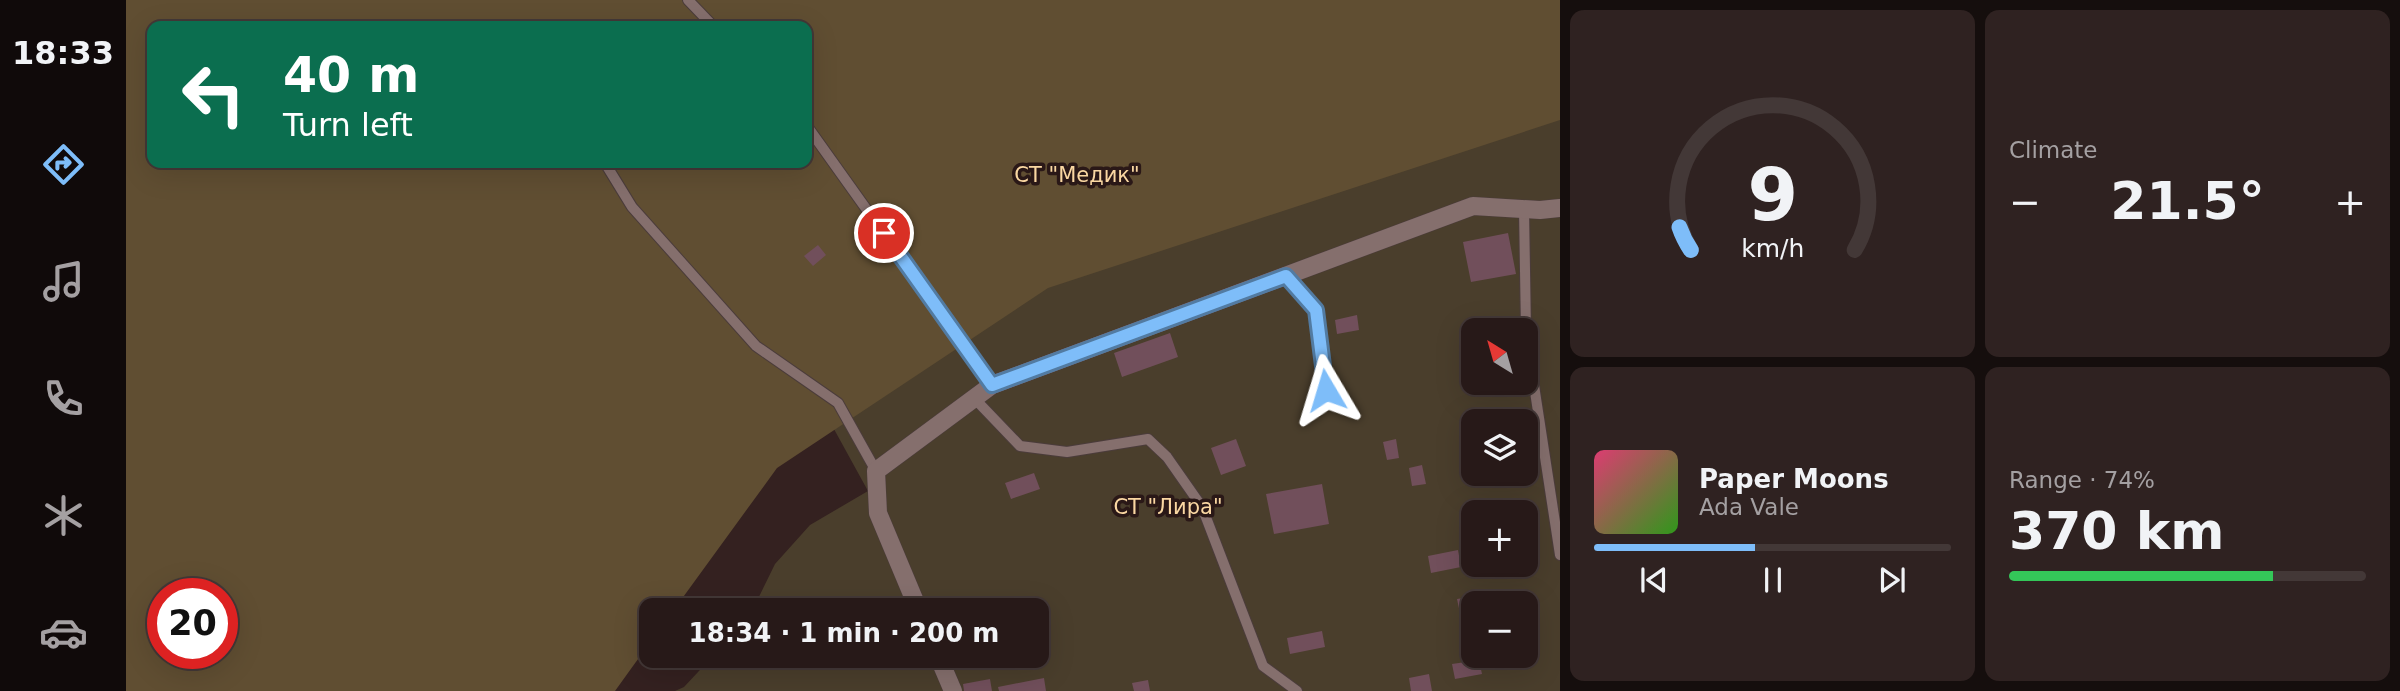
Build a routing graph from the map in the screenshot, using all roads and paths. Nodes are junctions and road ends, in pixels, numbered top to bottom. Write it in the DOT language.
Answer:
graph roads {
  1 [pos="688,0"];
  2 [pos="708,21"];
  3 [pos="812,133"];
  4 [pos="609,168"];
  5 [pos="1560,208"];
  6 [pos="1524,209"];
  7 [pos="1286,276"];
  8 [pos="1526,318"];
  9 [pos="992,385"];
  10 [pos="1326,390"];
  11 [pos="1536,396"];
  12 [pos="974,398"];
  13 [pos="876,471"];
  14 [pos="1560,555"];
  15 [pos="914,598"];
  16 [pos="943,668"];
  17 [pos="953,691"];
  18 [pos="1297,691"];
  1 -- 2 [label="lane"];
  3 -- 9 [label="lane"];
  4 -- 13 [label="lane"];
  5 -- 6 [label="street"];
  6 -- 7 [label="street"];
  6 -- 8 [label="lane"];
  7 -- 9 [label="street"];
  7 -- 10 [label="lane"];
  9 -- 12 [label="street"];
  11 -- 14 [label="lane"];
  12 -- 13 [label="street"];
  12 -- 18 [label="lane"];
  13 -- 15 [label="street"];
  16 -- 17 [label="street"];
}
